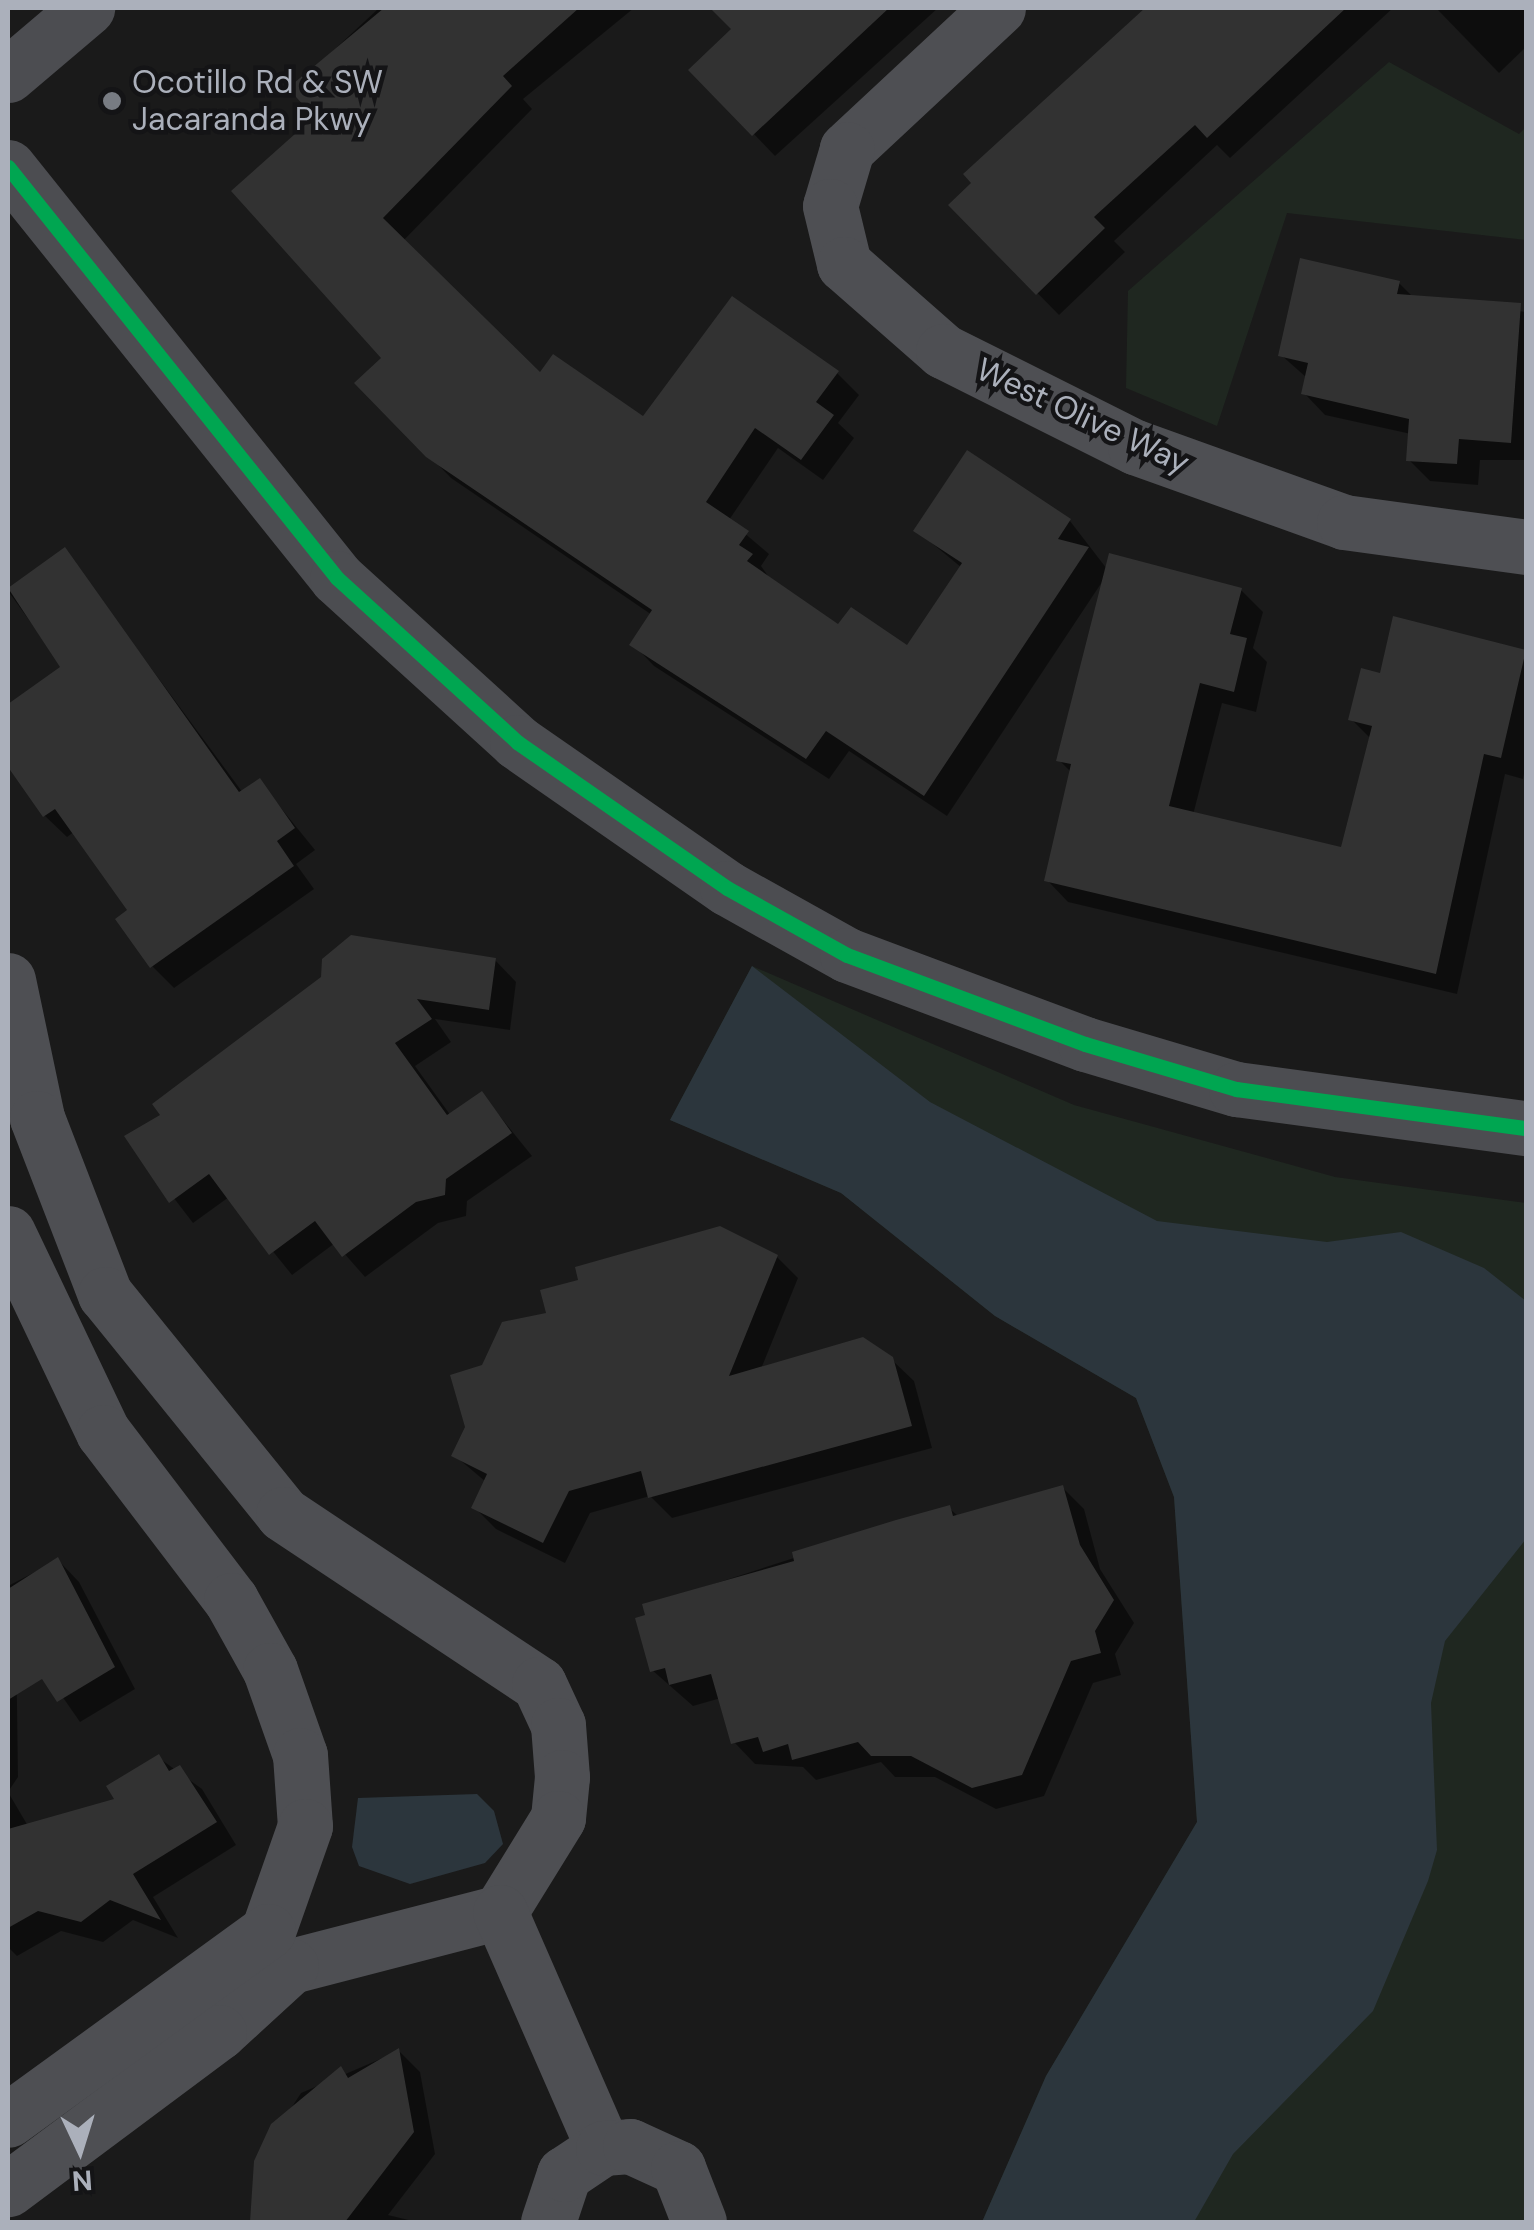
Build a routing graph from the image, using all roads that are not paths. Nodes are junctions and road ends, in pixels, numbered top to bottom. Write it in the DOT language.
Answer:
graph roads {
  1 [pos="88,8"];
  2 [pos="998,8"];
  3 [pos="8,75"];
  4 [pos="8,167"];
  5 [pos="1526,546"];
  6 [pos="8,980"];
  7 [pos="1526,1128"];
  8 [pos="8,1233"];
  9 [pos="500,1912"];
  10 [pos="8,2120"];
  11 [pos="604,2148"];
  12 [pos="8,2189"];
  13 [pos="548,2222"];
  14 [pos="699,2222"];
  1 -- 3 [label="street"];
  2 -- 5 [label="street, West Olive Way"];
  4 -- 7 [label="street"];
  6 -- 9 [label="street"];
  8 -- 10 [label="street"];
  9 -- 11 [label="street"];
  9 -- 12 [label="street"];
  11 -- 13 [label="street"];
  11 -- 14 [label="street"];
}
